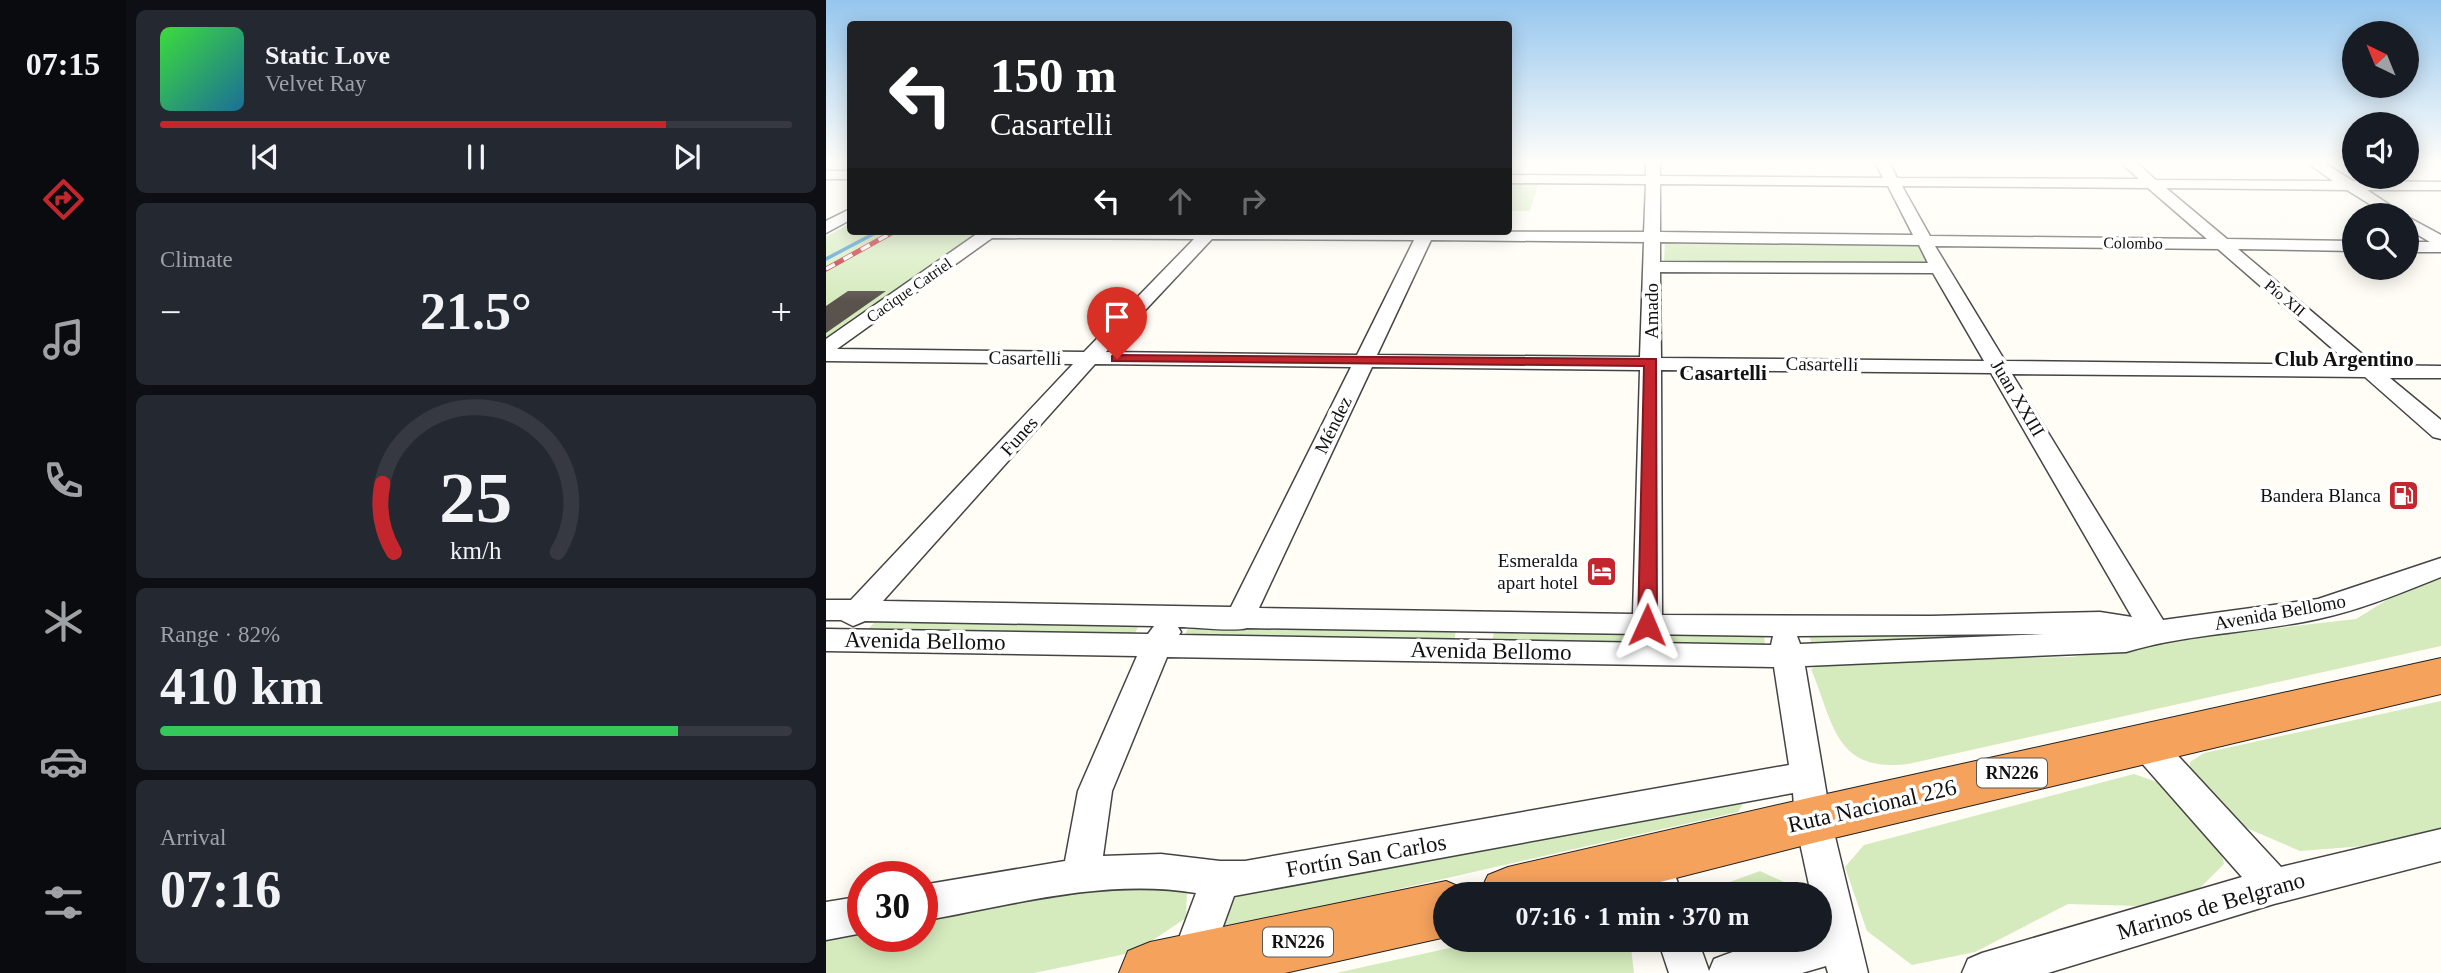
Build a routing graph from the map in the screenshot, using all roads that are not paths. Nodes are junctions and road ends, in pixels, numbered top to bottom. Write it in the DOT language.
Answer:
graph roads {
  1 [pos="1652,209"];
  2 [pos="1907,209"];
  3 [pos="2181,209"];
  4 [pos="847,216"];
  5 [pos="826,228"];
  6 [pos="2419,230"];
  7 [pos="986,235"];
  8 [pos="1207,235"];
  9 [pos="1425,235"];
  10 [pos="1512,235"];
  11 [pos="1651,237"];
  12 [pos="1924,240"];
  13 [pos="2221,244"];
  14 [pos="2441,245"];
  15 [pos="2342,246"];
  16 [pos="2419,246"];
  17 [pos="1651,267"];
  18 [pos="1940,268"];
  19 [pos="826,348"];
  20 [pos="826,355"];
  21 [pos="1089,358"];
  22 [pos="1364,360"];
  23 [pos="1651,362"];
  24 [pos="2000,367"];
  25 [pos="2371,371"];
  26 [pos="2441,372"];
  27 [pos="2441,432"];
  28 [pos="2441,568"];
  29 [pos="826,610"];
  30 [pos="860,610"];
  31 [pos="1176,617"];
  32 [pos="1239,620"];
  33 [pos="1647,625"];
  34 [pos="2155,631"];
  35 [pos="1469,637"];
  36 [pos="826,639"];
  37 [pos="1785,641"];
  38 [pos="1157,645"];
  39 [pos="2441,676"];
  40 [pos="2144,743"];
  41 [pos="1811,798"];
  42 [pos="2441,845"];
  43 [pos="1081,875"];
  44 [pos="1658,877"];
  45 [pos="1220,881"];
  46 [pos="1614,882"];
  47 [pos="2274,886"];
  48 [pos="938,900"];
  49 [pos="1433,912"];
  50 [pos="847,917"];
  51 [pos="826,920"];
  52 [pos="1682,952"];
  53 [pos="1844,958"];
  54 [pos="1170,969"];
  55 [pos="1689,973"];
  56 [pos="1728,973"];
  57 [pos="1982,973"];
  1 -- 11 [label="street, Amado"];
  2 -- 12 [label="street, Juan XXIII"];
  3 -- 13 [label="street, Pío XII"];
  4 -- 5 [label="street"];
  6 -- 14 [label="street"];
  7 -- 19 [label="street, Cacique Catriel"];
  8 -- 21 [label="street, Funes"];
  9 -- 22 [label="street, Méndez"];
  10 -- 11 [label="street, Colombo"];
  11 -- 12 [label="street, Colombo"];
  11 -- 17 [label="street, Amado"];
  12 -- 13 [label="street, Colombo"];
  12 -- 18 [label="street, Juan XXIII"];
  13 -- 15 [label="street, Colombo"];
  13 -- 25 [label="street, Pío XII"];
  14 -- 16 [label="street"];
  17 -- 18 [label="street"];
  17 -- 23 [label="street, Amado"];
  18 -- 24 [label="street, Juan XXIII"];
  20 -- 21 [label="street, Casartelli"];
  21 -- 22 [label="street, Casartelli"];
  21 -- 30 [label="street, Funes"];
  22 -- 23 [label="street, Casartelli"];
  22 -- 32 [label="street, Méndez"];
  23 -- 24 [label="street, Casartelli"];
  23 -- 33 [label="street, Amado"];
  24 -- 25 [label="street, Casartelli"];
  24 -- 34 [label="street, Juan XXIII"];
  25 -- 26 [label="street, Casartelli"];
  25 -- 27 [label="street, Pío XII"];
  28 -- 34 [label="street, Avenida Bellomo"];
  29 -- 30 [label="street, Avenida Bellomo"];
  30 -- 31 [label="street, Avenida Bellomo"];
  30 -- 36 [label="street, Funes"];
  31 -- 32 [label="street, Avenida Bellomo"];
  31 -- 38 [label="street"];
  32 -- 35 [label="street, Avenida Bellomo"];
  33 -- 35 [label="street, Avenida Bellomo"];
  33 -- 37 [label="street, Avenida Bellomo"];
  34 -- 37 [label="street, Avenida Bellomo"];
  35 -- 37 [label="street, Avenida Bellomo"];
  35 -- 38 [label="street, Avenida Bellomo"];
  36 -- 38 [label="street, Avenida Bellomo"];
  37 -- 41 [label="street"];
  38 -- 43 [label="street"];
  39 -- 40 [label="highway, Ruta Nacional 226 / RN226"];
  40 -- 41 [label="highway, Ruta Nacional 226 / RN226"];
  40 -- 47 [label="street"];
  41 -- 44 [label="highway, Ruta Nacional 226 / RN226"];
  41 -- 45 [label="street, Fortín San Carlos"];
  41 -- 53 [label="street"];
  42 -- 47 [label="street, Marinos de Belgrano"];
  43 -- 45 [label="street, Fortín San Carlos"];
  43 -- 48 [label="street, Fortín San Carlos"];
  44 -- 46 [label="highway, Ruta Nacional 226 / RN226"];
  45 -- 54 [label="street"];
  47 -- 57 [label="street, Marinos de Belgrano"];
  49 -- 54 [label="highway, RN226"];
  50 -- 51 [label="street"];
  52 -- 55 [label="street"];
  53 -- 56 [label="street"];
}
